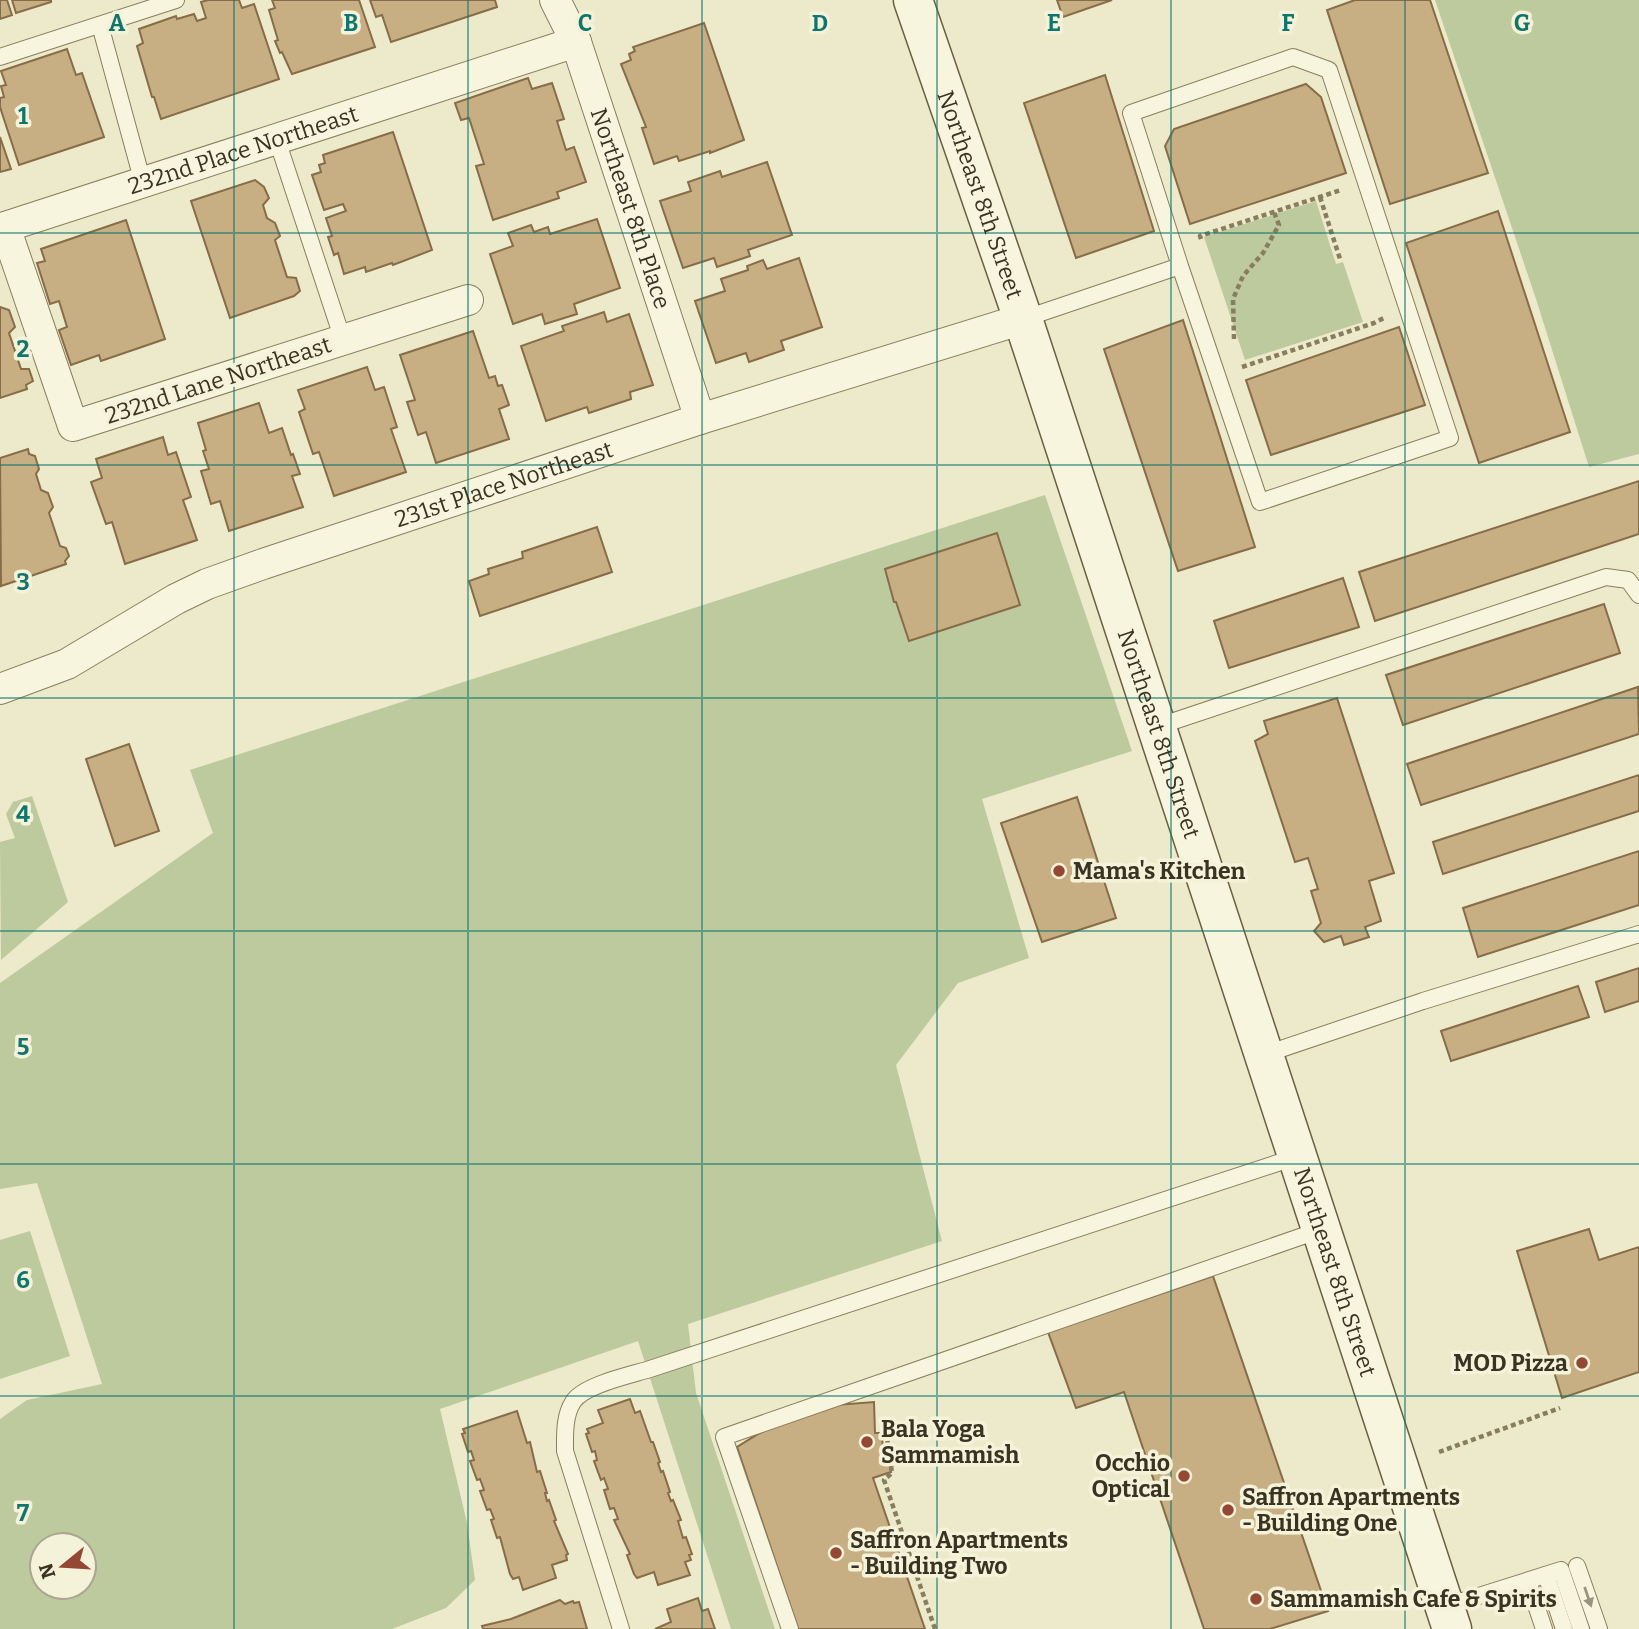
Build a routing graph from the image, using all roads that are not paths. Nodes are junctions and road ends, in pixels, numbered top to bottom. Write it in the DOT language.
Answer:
graph roads {
  1 [pos="176,0"];
  2 [pos="555,0"];
  3 [pos="912,0"];
  4 [pos="100,25"];
  5 [pos="576,42"];
  6 [pos="0,57"];
  7 [pos="277,140"];
  8 [pos="143,183"];
  9 [pos="1180,266"];
  10 [pos="468,300"];
  11 [pos="1023,319"];
  12 [pos="37,321"];
  13 [pos="343,340"];
  14 [pos="701,419"];
  15 [pos="1639,595"];
  16 [pos="0,689"];
  17 [pos="1156,727"];
  18 [pos="1639,934"];
  19 [pos="1263,1055"];
  20 [pos="1296,1157"];
  21 [pos="1320,1230"];
  22 [pos="1561,1570"];
  23 [pos="1528,1581"];
  24 [pos="1448,1618"];
  25 [pos="621,1629"];
  26 [pos="790,1629"];
  27 [pos="1544,1629"];
  28 [pos="1564,1629"];
  29 [pos="1581,1629"];
  30 [pos="1599,1629"];
  1 -- 4 [label="lane"];
  2 -- 5 [label="street, Northeast 8th Place"];
  3 -- 11 [label="street, Northeast 8th Street"];
  4 -- 6 [label="lane"];
  4 -- 8 [label="lane"];
  5 -- 7 [label="street, 232nd Place Northeast"];
  5 -- 14 [label="street, Northeast 8th Place"];
  7 -- 8 [label="street, 232nd Place Northeast"];
  7 -- 13 [label="lane"];
  8 -- 12 [label="street, 232nd Place Northeast"];
  9 -- 9 [label="lane"];
  9 -- 11 [label="lane"];
  10 -- 13 [label="street, 232nd Lane Northeast"];
  11 -- 14 [label="street, 231st Place Northeast"];
  11 -- 17 [label="street, Northeast 8th Street"];
  12 -- 13 [label="street, 232nd Lane Northeast"];
  14 -- 16 [label="street, 231st Place Northeast"];
  15 -- 17 [label="lane"];
  17 -- 19 [label="street, Northeast 8th Street"];
  18 -- 19 [label="lane"];
  19 -- 20 [label="street, Northeast 8th Street"];
  20 -- 21 [label="street, Northeast 8th Street"];
  20 -- 25 [label="lane"];
  21 -- 24 [label="street, Northeast 8th Street"];
  21 -- 26 [label="lane"];
  22 -- 23 [label="lane"];
  22 -- 28 [label="lane"];
  22 -- 29 [label="lane"];
  22 -- 30 [label="lane, one-way"];
  23 -- 24 [label="lane"];
  23 -- 27 [label="lane"];
}
